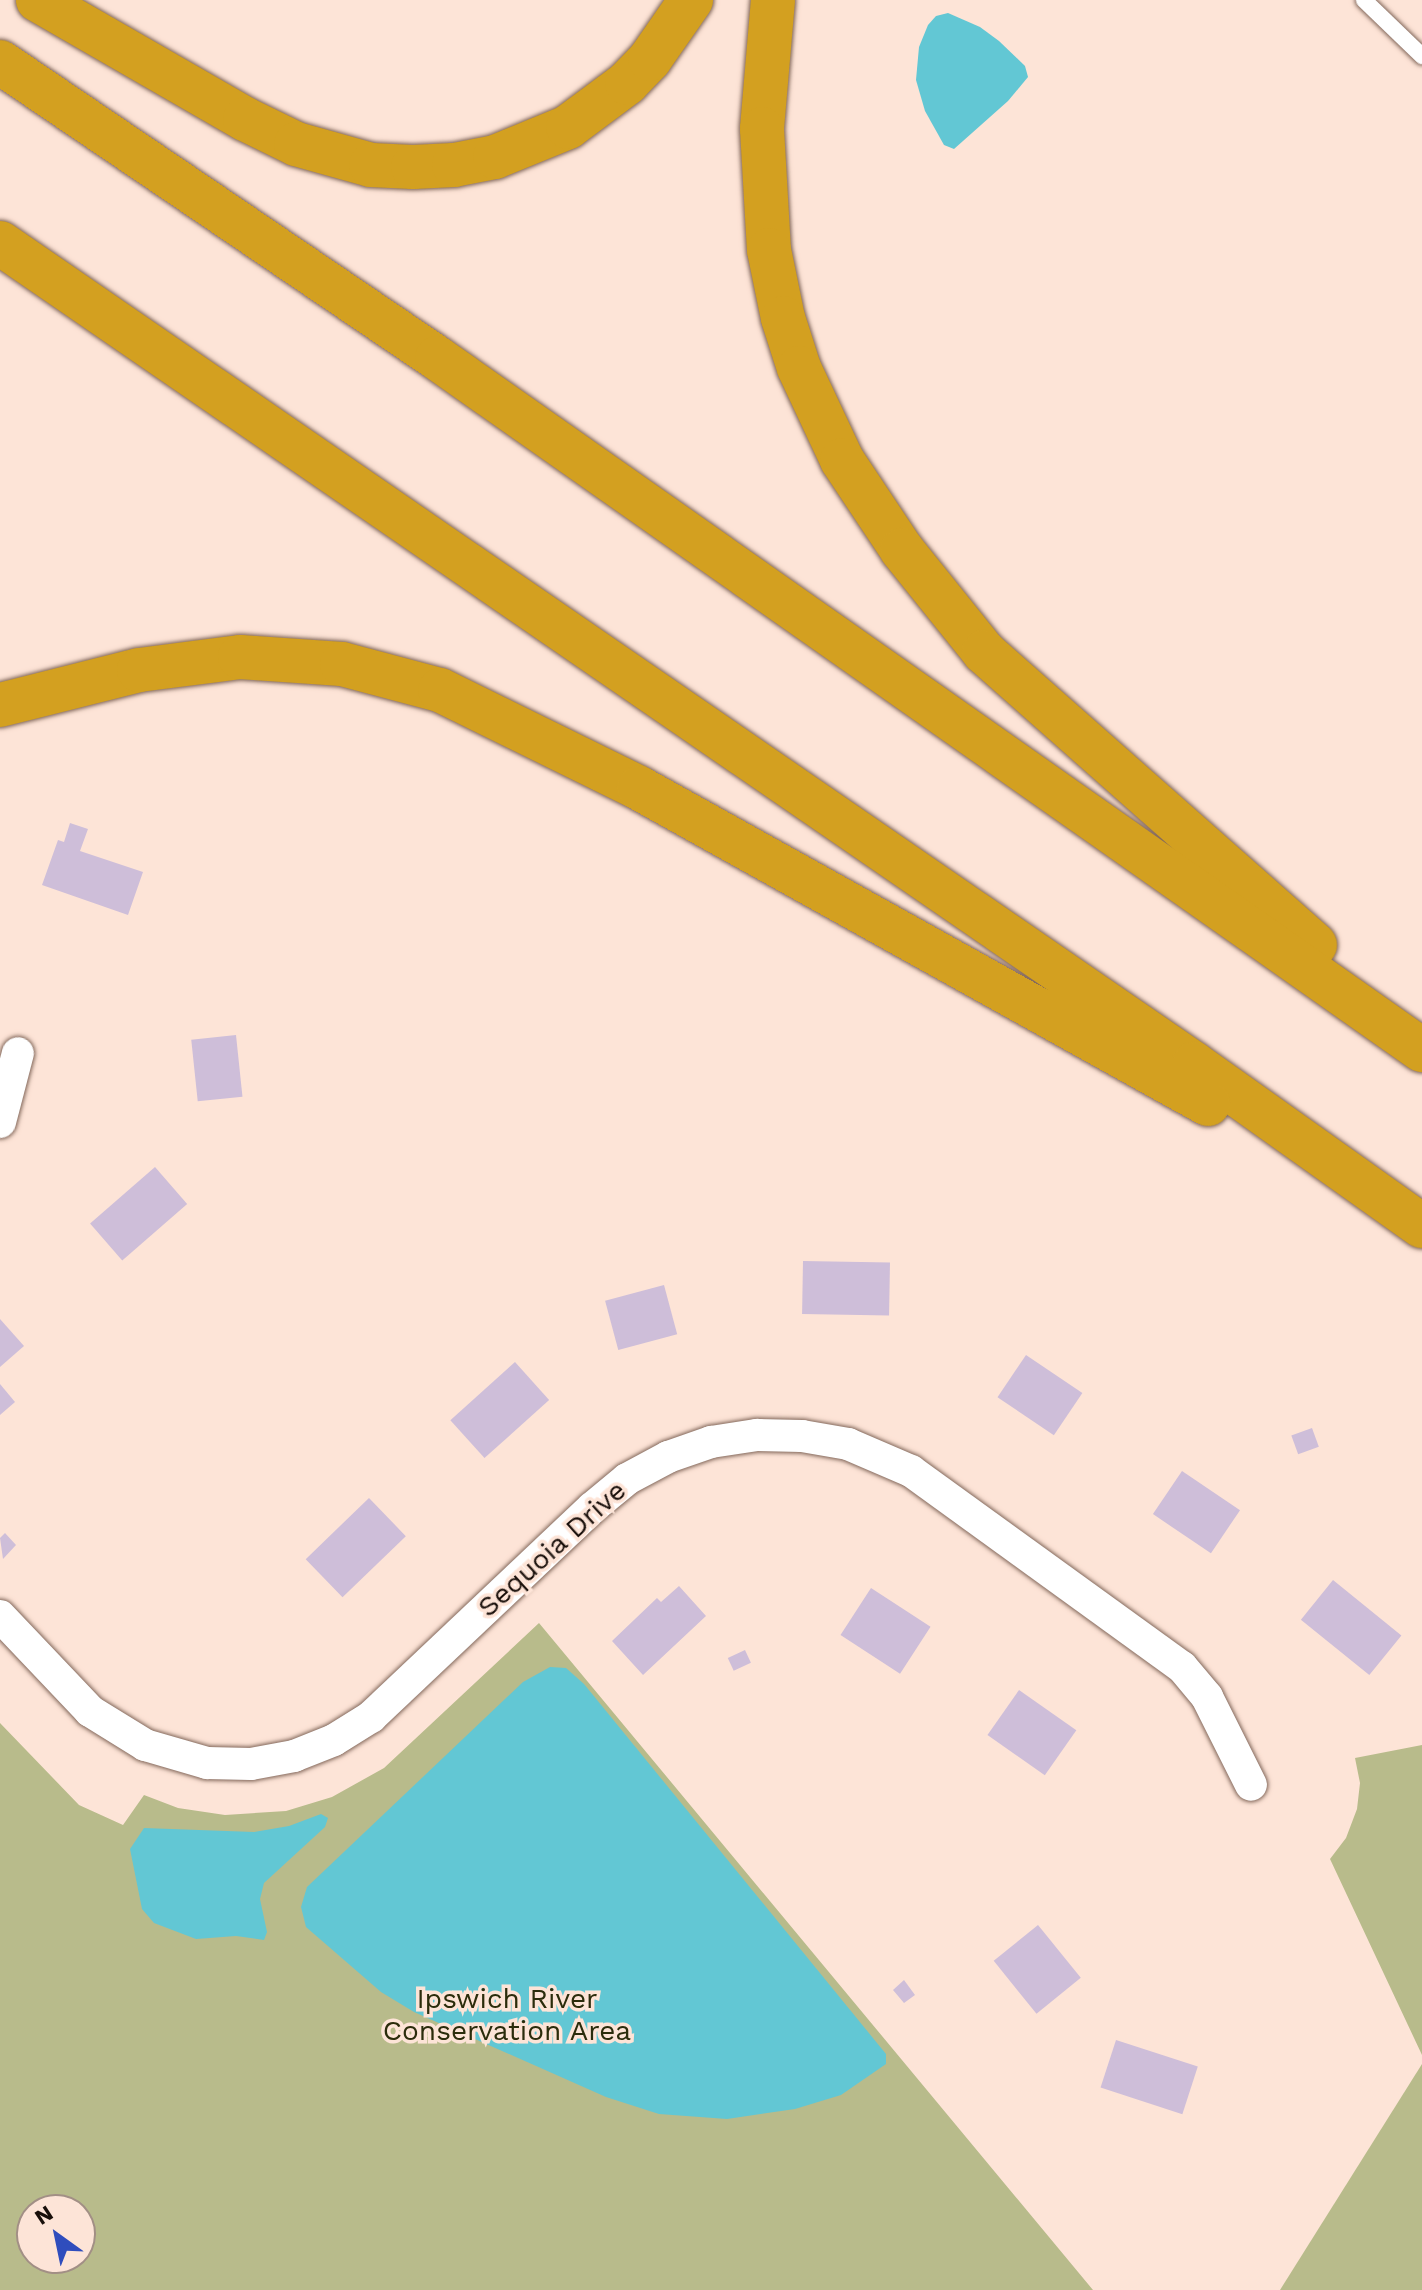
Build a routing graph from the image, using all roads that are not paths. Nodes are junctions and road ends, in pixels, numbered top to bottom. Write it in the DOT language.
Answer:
graph roads {
  1 [pos="38,0"];
  2 [pos="691,0"];
  3 [pos="773,0"];
  4 [pos="1364,0"];
  5 [pos="1422,56"];
  6 [pos="0,62"];
  7 [pos="0,243"];
  8 [pos="0,705"];
  9 [pos="1422,1038"];
  10 [pos="1422,1050"];
  11 [pos="18,1053"];
  12 [pos="0,1122"];
  13 [pos="1411,1218"];
  14 [pos="0,1616"];
  15 [pos="1251,1785"];
  1 -- 2 [label="highway"];
  3 -- 9 [label="highway"];
  4 -- 5 [label="lane"];
  6 -- 10 [label="highway"];
  7 -- 13 [label="highway"];
  8 -- 13 [label="highway"];
  11 -- 12 [label="street"];
  14 -- 15 [label="street, Sequoia Drive"];
}
